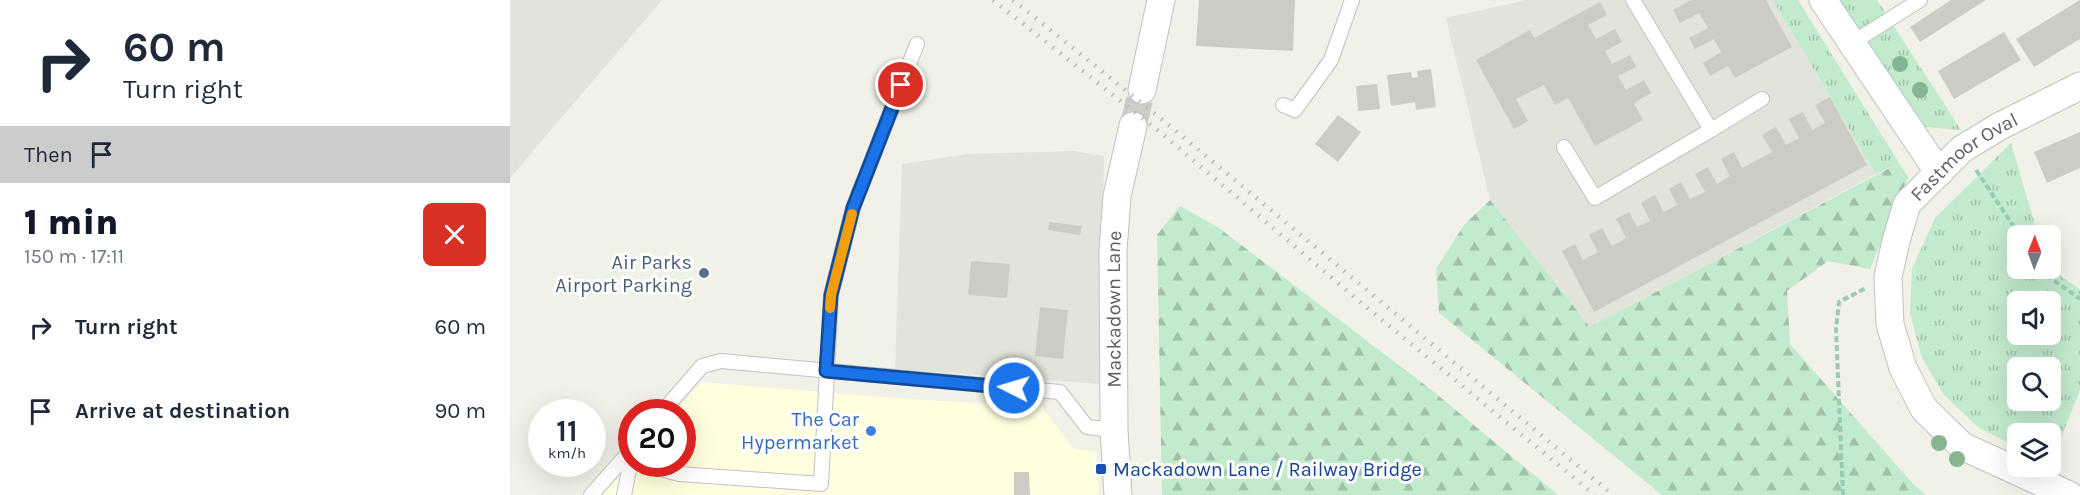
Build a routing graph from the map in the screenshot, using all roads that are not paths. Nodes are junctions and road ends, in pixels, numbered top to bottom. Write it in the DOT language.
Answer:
graph roads {
  1 [pos="1161,0"];
  2 [pos="1352,0"];
  3 [pos="1633,0"];
  4 [pos="1823,0"];
  5 [pos="1920,0"];
  6 [pos="1852,43"];
  7 [pos="917,44"];
  8 [pos="2080,86"];
  9 [pos="1142,90"];
  10 [pos="1762,99"];
  11 [pos="1282,105"];
  12 [pos="1133,126"];
  13 [pos="1711,130"];
  14 [pos="1564,147"];
  15 [pos="1939,173"];
  16 [pos="826,371"];
  17 [pos="673,399"];
  18 [pos="1114,430"];
  19 [pos="618,465"];
  20 [pos="696,475"];
  21 [pos="628,477"];
  22 [pos="591,495"];
  23 [pos="624,495"];
  24 [pos="1118,495"];
  25 [pos="2069,495"];
  1 -- 9 [label="street"];
  2 -- 11 [label="lane"];
  3 -- 13 [label="lane"];
  4 -- 6 [label="street"];
  5 -- 6 [label="lane"];
  6 -- 15 [label="street"];
  7 -- 16 [label="lane"];
  8 -- 15 [label="street, Fastmoor Oval"];
  10 -- 13 [label="lane"];
  12 -- 18 [label="street, Mackadown Lane"];
  13 -- 14 [label="lane"];
  15 -- 25 [label="street, Fastmoor Oval"];
  16 -- 17 [label="lane"];
  16 -- 18 [label="lane"];
  16 -- 20 [label="lane"];
  18 -- 24 [label="street, Mackadown Lane"];
  19 -- 22 [label="lane"];
  21 -- 23 [label="lane"];
}
